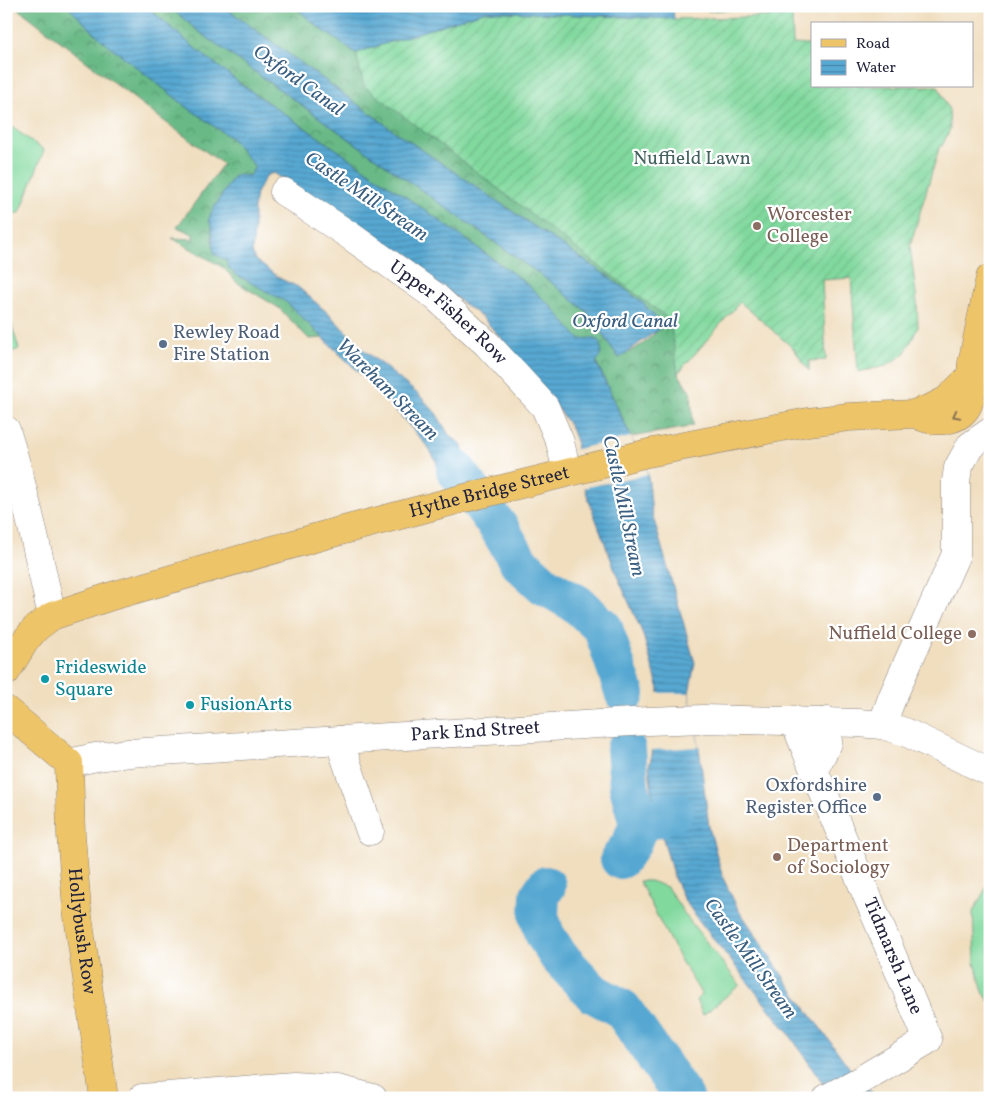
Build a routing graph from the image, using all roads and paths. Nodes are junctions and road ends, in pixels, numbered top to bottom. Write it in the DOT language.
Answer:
graph roads {
  1 [pos="284,192"];
  2 [pos="990,278"];
  3 [pos="6,430"];
  4 [pos="983,437"];
  5 [pos="568,472"];
  6 [pos="63,612"];
  7 [pos="6,672"];
  8 [pos="6,710"];
  9 [pos="794,720"];
  10 [pos="827,721"];
  11 [pos="882,726"];
  12 [pos="339,740"];
  13 [pos="69,763"];
  14 [pos="814,770"];
  15 [pos="990,772"];
  16 [pos="370,832"];
  17 [pos="243,1094"];
  18 [pos="829,1097"];
  19 [pos="104,1098"];
  20 [pos="142,1098"];
  21 [pos="373,1098"];
  1 -- 5 [label="street, Upper Fisher Row"];
  2 -- 5 [label="main road, Hythe Bridge Street"];
  3 -- 6 [label="street"];
  4 -- 11 [label="street"];
  5 -- 6 [label="main road, Hythe Bridge Street"];
  6 -- 7 [label="main road, Hythe Bridge Street"];
  8 -- 13 [label="main road"];
  9 -- 10 [label="street, Park End Street"];
  9 -- 12 [label="street, Park End Street"];
  9 -- 14 [label="street, Tidmarsh Lane"];
  10 -- 11 [label="street, Park End Street"];
  10 -- 14 [label="street"];
  11 -- 15 [label="street, Park End Street"];
  12 -- 13 [label="street, Park End Street"];
  12 -- 16 [label="street"];
  13 -- 19 [label="main road, Hollybush Row"];
  14 -- 18 [label="street, Tidmarsh Lane"];
  17 -- 20 [label="street"];
  17 -- 21 [label="street"];
}
